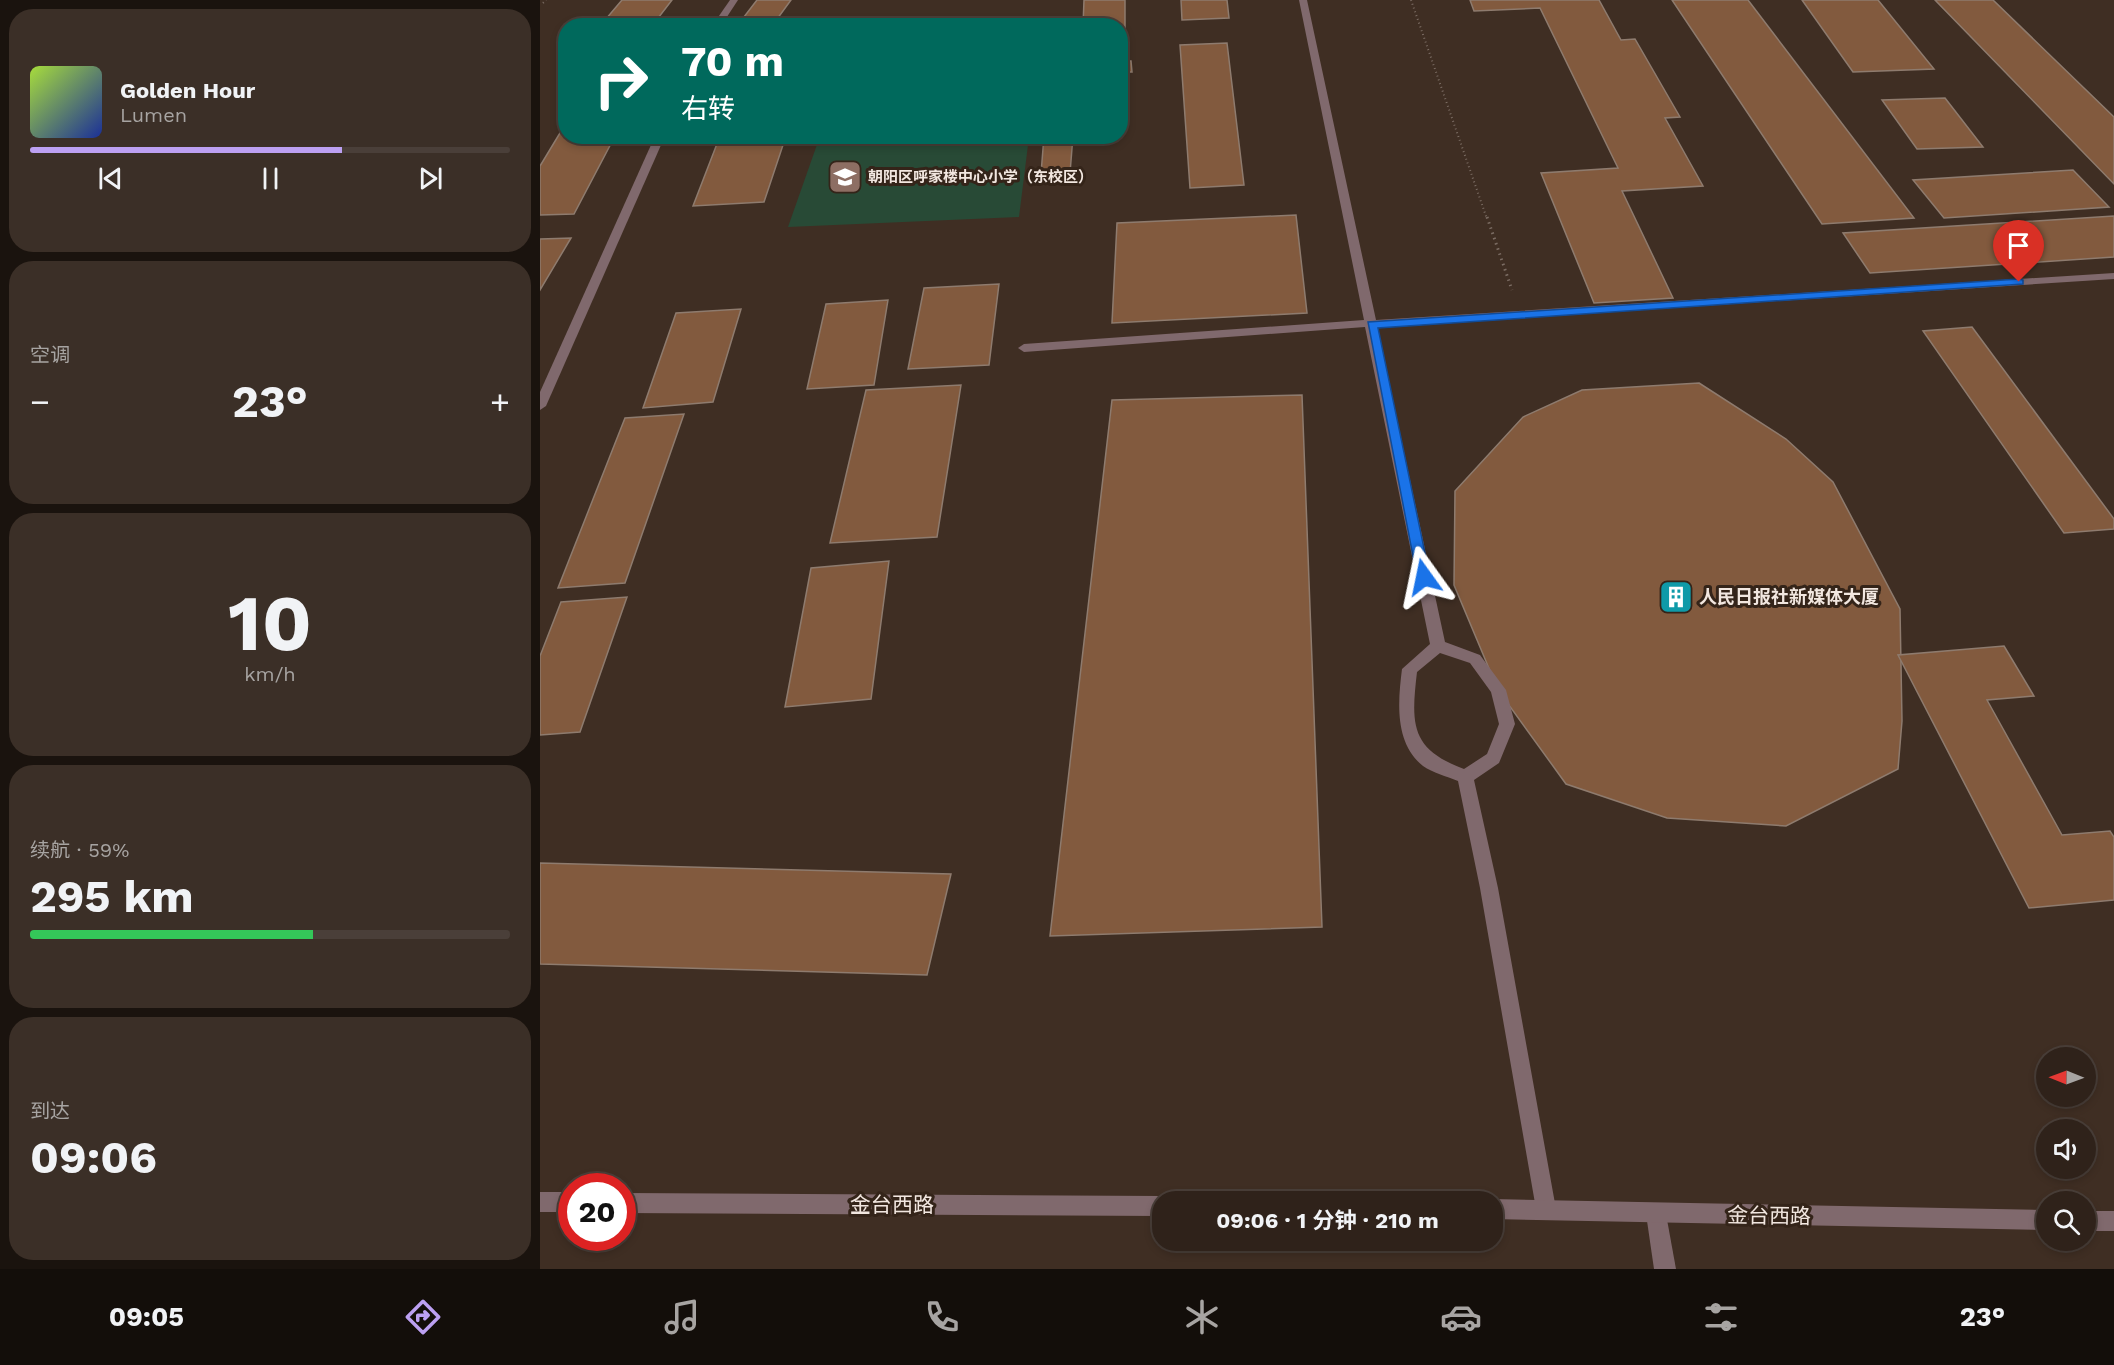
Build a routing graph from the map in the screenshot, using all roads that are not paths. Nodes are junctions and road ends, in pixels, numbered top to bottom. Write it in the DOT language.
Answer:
graph roads {
  1 [pos="734,0"];
  2 [pos="1303,0"];
  3 [pos="722,18"];
  4 [pos="656,144"];
  5 [pos="2114,276"];
  6 [pos="1372,325"];
  7 [pos="1024,348"];
  8 [pos="540,406"];
  9 [pos="1438,646"];
  10 [pos="1465,777"];
  11 [pos="540,1202"];
  12 [pos="558,1202"];
  13 [pos="636,1203"];
  14 [pos="1152,1206"];
  15 [pos="1503,1209"];
  16 [pos="1546,1209"];
  17 [pos="1656,1214"];
  18 [pos="2036,1220"];
  19 [pos="2096,1221"];
  20 [pos="2114,1221"];
  21 [pos="1665,1269"];
  1 -- 3 [label="street"];
  2 -- 6 [label="street"];
  4 -- 8 [label="street"];
  5 -- 6 [label="street"];
  6 -- 7 [label="street"];
  6 -- 9 [label="street"];
  9 -- 10 [label="street"];
  9 -- 10 [label="street"];
  10 -- 16 [label="street"];
  11 -- 12 [label="street"];
  13 -- 14 [label="street, 金台西路"];
  15 -- 16 [label="street, 金台西路"];
  16 -- 17 [label="street, 金台西路"];
  17 -- 18 [label="street, 金台西路"];
  17 -- 21 [label="street"];
  19 -- 20 [label="street"];
}
